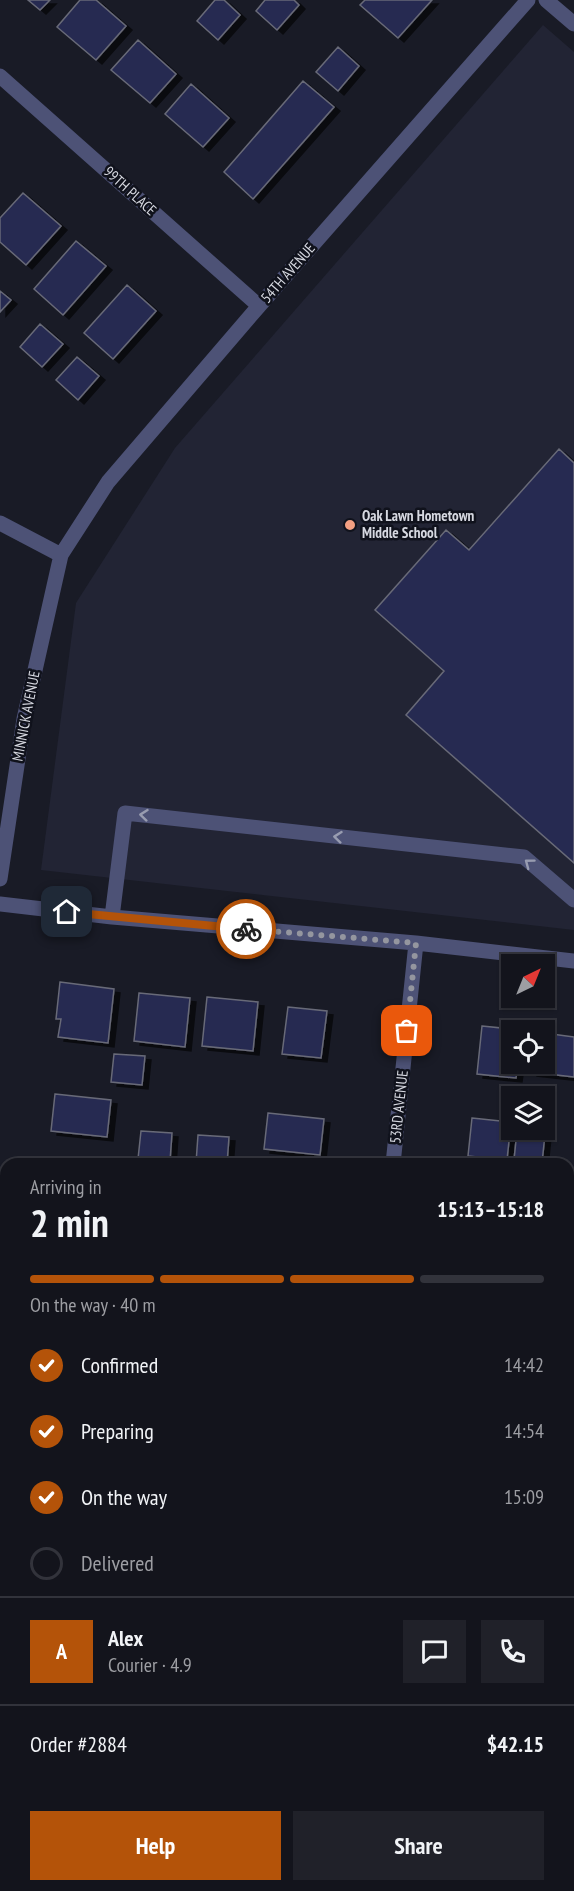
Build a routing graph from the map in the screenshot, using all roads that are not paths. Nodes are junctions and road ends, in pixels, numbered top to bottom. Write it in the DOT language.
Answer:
graph roads {
  1 [pos="528,0"];
  2 [pos="546,0"];
  3 [pos="574,24"];
  4 [pos="0,76"];
  5 [pos="259,306"];
  6 [pos="0,523"];
  7 [pos="60,555"];
  8 [pos="0,879"];
  9 [pos="574,900"];
  10 [pos="0,904"];
  11 [pos="112,917"];
  12 [pos="416,943"];
  13 [pos="574,961"];
  14 [pos="394,1158"];
  1 -- 5 [label="street, 54TH AVENUE"];
  2 -- 3 [label="street"];
  4 -- 5 [label="street, 99TH PLACE"];
  5 -- 7 [label="street, 54TH AVENUE"];
  6 -- 7 [label="street"];
  7 -- 8 [label="street, MINNICK AVENUE"];
  9 -- 11 [label="street, one-way"];
  10 -- 11 [label="street"];
  11 -- 12 [label="street"];
  12 -- 13 [label="street"];
  12 -- 14 [label="street, 53RD AVENUE"];
}
